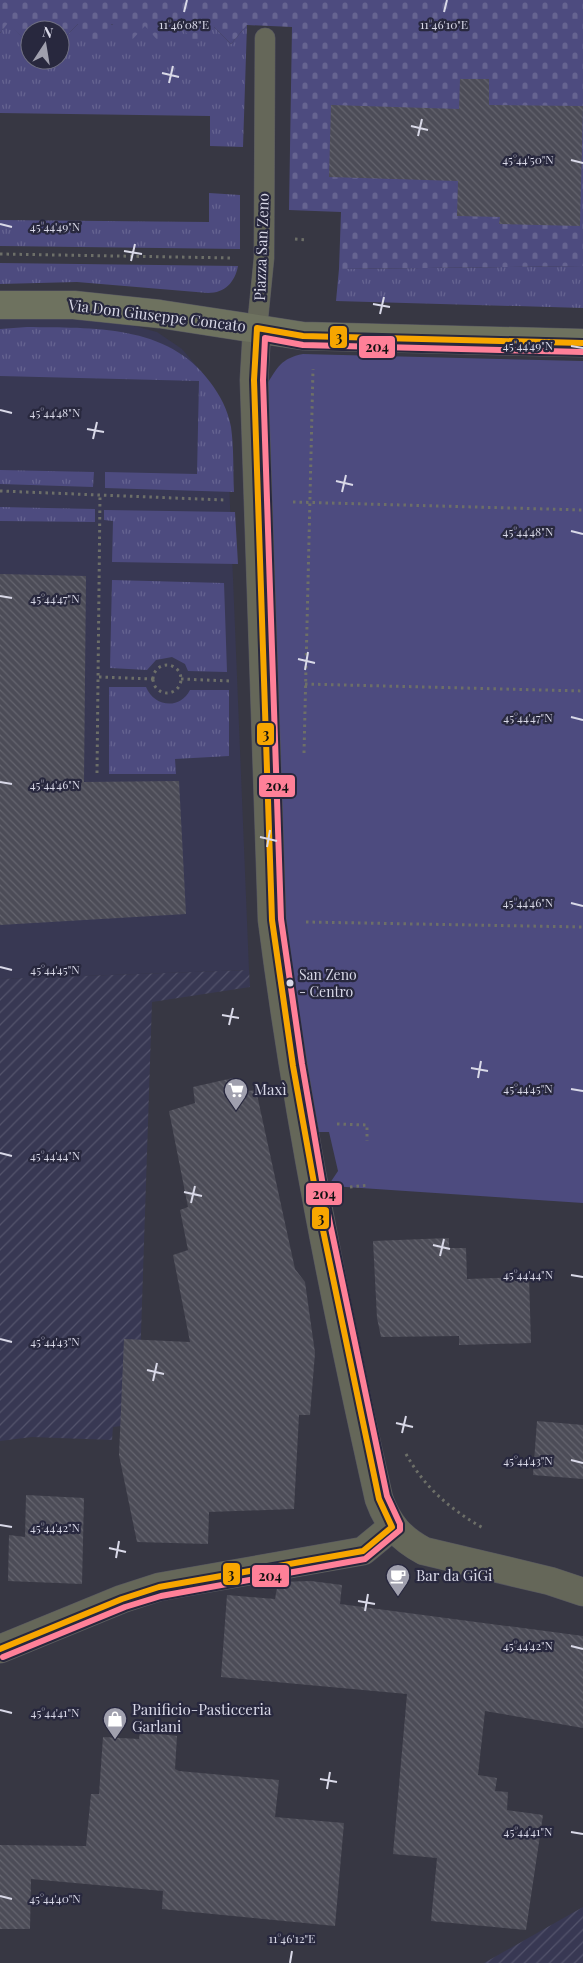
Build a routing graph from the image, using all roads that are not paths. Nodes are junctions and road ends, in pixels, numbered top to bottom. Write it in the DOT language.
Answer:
graph roads {
  1 [pos="265,38"];
  2 [pos="0,305"];
  3 [pos="258,328"];
  4 [pos="583,344"];
  5 [pos="392,1527"];
  6 [pos="583,1592"];
  7 [pos="0,1649"];
  1 -- 3 [label="lane, Piazza San Zeno"];
  2 -- 3 [label="street, Via Don Giuseppe Concato"];
  3 -- 4 [label="street, Via Don Giuseppe Concato"];
  3 -- 5 [label="street, Piazza San Zeno"];
  5 -- 6 [label="street, Piazza San Zeno"];
  5 -- 7 [label="street"];
}
